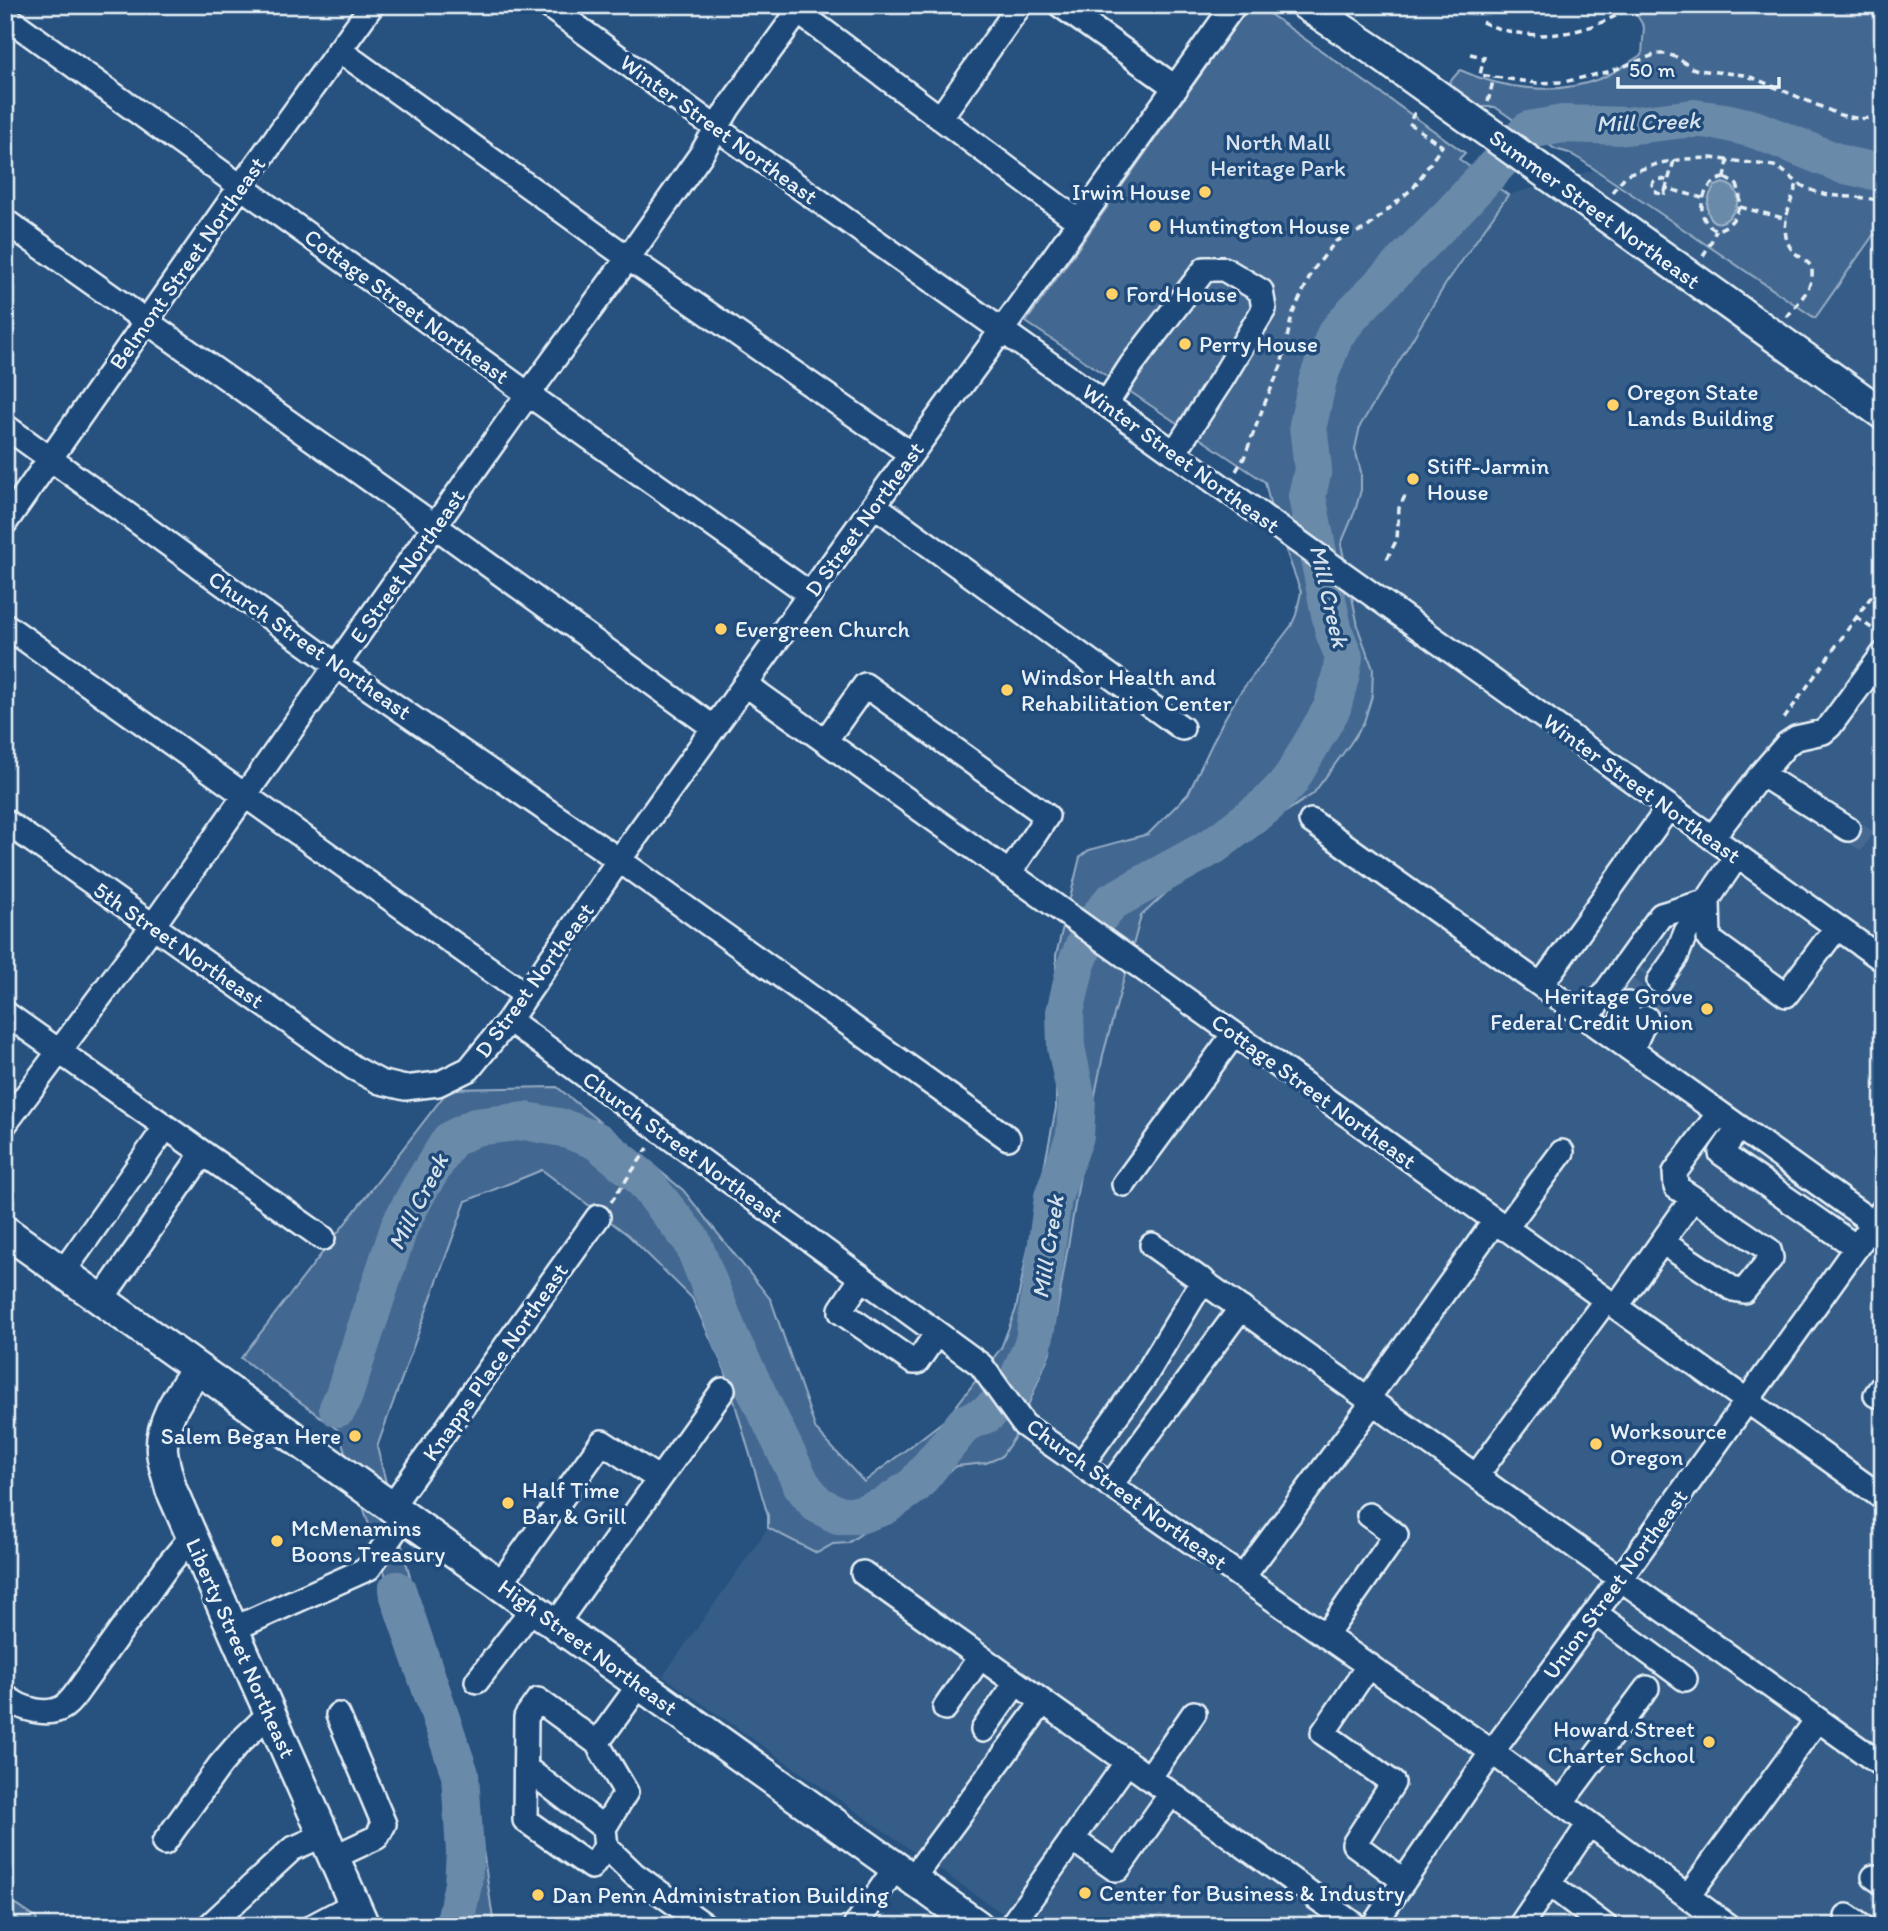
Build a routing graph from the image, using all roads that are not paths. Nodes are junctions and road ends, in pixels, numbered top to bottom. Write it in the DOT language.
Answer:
graph roads {
  1 [pos="372,5"];
  2 [pos="547,5"];
  3 [pos="1020,5"];
  4 [pos="1060,5"];
  5 [pos="1234,5"];
  6 [pos="1306,5"];
  7 [pos="797,7"];
  8 [pos="5,16"];
  9 [pos="339,50"];
  10 [pos="1176,88"];
  11 [pos="940,118"];
  12 [pos="716,128"];
  13 [pos="241,186"];
  14 [pos="5,221"];
  15 [pos="1079,221"];
  16 [pos="628,258"];
  17 [pos="146,322"];
  18 [pos="1002,330"];
  19 [pos="528,394"];
  20 [pos="1106,404"];
  21 [pos="1883,414"];
  22 [pos="5,426"];
  23 [pos="1174,453"];
  24 [pos="911,454"];
  25 [pos="51,458"];
  26 [pos="874,505"];
  27 [pos="5,523"];
  28 [pos="435,526"];
  29 [pos="810,594"];
  30 [pos="5,625"];
  31 [pos="1882,644"];
  32 [pos="337,666"];
  33 [pos="745,684"];
  34 [pos="714,727"];
  35 [pos="1182,727"];
  36 [pos="825,741"];
  37 [pos="1760,774"];
  38 [pos="246,794"];
  39 [pos="1669,807"];
  40 [pos="5,821"];
  41 [pos="1311,821"];
  42 [pos="1848,829"];
  43 [pos="1712,838"];
  44 [pos="1737,856"];
  45 [pos="619,860"];
  46 [pos="1009,874"];
  47 [pos="1708,901"];
  48 [pos="152,927"];
  49 [pos="1837,928"];
  50 [pos="1883,960"];
  51 [pos="1659,980"];
  52 [pos="1541,985"];
  53 [pos="526,995"];
  54 [pos="1637,1011"];
  55 [pos="5,1013"];
  56 [pos="1587,1018"];
  57 [pos="509,1020"];
  58 [pos="1234,1034"];
  59 [pos="1622,1043"];
  60 [pos="60,1051"];
  61 [pos="354,1068"];
  62 [pos="1719,1112"];
  63 [pos="5,1124"];
  64 [pos="166,1127"];
  65 [pos="1739,1127"];
  66 [pos="1008,1138"];
  67 [pos="1562,1152"];
  68 [pos="203,1153"];
  69 [pos="1125,1184"];
  70 [pos="1693,1198"];
  71 [pos="603,1211"];
  72 [pos="1880,1221"];
  73 [pos="1500,1225"];
  74 [pos="5,1231"];
  75 [pos="323,1238"];
  76 [pos="1662,1242"];
  77 [pos="1152,1245"];
  78 [pos="1856,1247"];
  79 [pos="63,1272"];
  80 [pos="862,1278"];
  81 [pos="1203,1280"];
  82 [pos="101,1300"];
  83 [pos="1611,1304"];
  84 [pos="1241,1308"];
  85 [pos="937,1333"];
  86 [pos="197,1369"];
  87 [pos="723,1390"];
  88 [pos="1370,1400"];
  89 [pos="1747,1401"];
  90 [pos="1081,1465"];
  91 [pos="1476,1476"];
  92 [pos="659,1479"];
  93 [pos="1110,1486"];
  94 [pos="1882,1497"];
  95 [pos="398,1511"];
  96 [pos="1369,1515"];
  97 [pos="192,1535"];
  98 [pos="863,1573"];
  99 [pos="1243,1577"];
  100 [pos="1620,1578"];
  101 [pos="500,1584"];
  102 [pos="1595,1613"];
  103 [pos="545,1616"];
  104 [pos="233,1629"];
  105 [pos="1326,1635"];
  106 [pos="981,1657"];
  107 [pos="1369,1665"];
  108 [pos="1685,1679"];
  109 [pos="477,1681"];
  110 [pos="1016,1683"];
  111 [pos="639,1684"];
  112 [pos="1647,1688"];
  113 [pos="5,1696"];
  114 [pos="1043,1702"];
  115 [pos="945,1707"];
  116 [pos="270,1713"];
  117 [pos="1194,1713"];
  118 [pos="338,1715"];
  119 [pos="1817,1720"];
  120 [pos="983,1730"];
  121 [pos="597,1743"];
  122 [pos="1492,1752"];
  123 [pos="1127,1762"];
  124 [pos="1883,1766"];
  125 [pos="526,1768"];
  126 [pos="1149,1778"];
  127 [pos="1171,1794"];
  128 [pos="1561,1803"];
  129 [pos="1589,1824"];
  130 [pos="605,1837"];
  131 [pos="1072,1839"];
  132 [pos="164,1843"];
  133 [pos="329,1846"];
  134 [pos="904,1873"];
  135 [pos="1404,1881"];
  136 [pos="1549,1884"];
  137 [pos="1688,1896"];
  138 [pos="359,1915"];
  139 [pos="1591,1922"];
  140 [pos="208,1926"];
  141 [pos="313,1926"];
  142 [pos="706,1926"];
  143 [pos="855,1926"];
  144 [pos="978,1926"];
  145 [pos="1011,1926"];
  146 [pos="1356,1926"];
  147 [pos="1373,1926"];
  148 [pos="1520,1926"];
  149 [pos="1728,1926"];
  1 -- 9 [label="street, Belmont Street Northeast"];
  2 -- 12 [label="street, Winter Street Northeast"];
  3 -- 11 [label="street"];
  4 -- 10 [label="street"];
  5 -- 10 [label="street, D Street Northeast"];
  6 -- 21 [label="main road, Summer Street Northeast"];
  7 -- 11 [label="street"];
  7 -- 12 [label="street, E Street Northeast"];
  8 -- 13 [label="street, Cottage Street Northeast"];
  9 -- 13 [label="street, Belmont Street Northeast"];
  9 -- 16 [label="street"];
  10 -- 15 [label="street, D Street Northeast"];
  11 -- 15 [label="street"];
  12 -- 16 [label="street, E Street Northeast"];
  12 -- 18 [label="street, Winter Street Northeast"];
  13 -- 17 [label="street, Belmont Street Northeast"];
  13 -- 19 [label="street, Cottage Street Northeast"];
  14 -- 17 [label="street"];
  15 -- 18 [label="street, D Street Northeast"];
  16 -- 19 [label="street, E Street Northeast"];
  16 -- 24 [label="street"];
  17 -- 25 [label="street, Belmont Street Northeast"];
  17 -- 28 [label="street"];
  18 -- 20 [label="street, Winter Street Northeast"];
  18 -- 24 [label="street, D Street Northeast"];
  19 -- 28 [label="street, E Street Northeast"];
  19 -- 29 [label="street, Cottage Street Northeast"];
  20 -- 23 [label="street, Winter Street Northeast"];
  20 -- 23 [label="street"];
  22 -- 25 [label="street, Church Street Northeast"];
  23 -- 39 [label="street, Winter Street Northeast"];
  24 -- 26 [label="street, D Street Northeast"];
  25 -- 27 [label="street, Belmont Street Northeast"];
  25 -- 32 [label="street, Church Street Northeast"];
  26 -- 29 [label="street, D Street Northeast"];
  26 -- 35 [label="street"];
  28 -- 32 [label="street, E Street Northeast"];
  28 -- 34 [label="street"];
  29 -- 33 [label="street, D Street Northeast"];
  30 -- 38 [label="street"];
  31 -- 37 [label="street"];
  32 -- 38 [label="street, E Street Northeast"];
  32 -- 45 [label="street, Church Street Northeast"];
  33 -- 34 [label="street, D Street Northeast"];
  33 -- 36 [label="street, Cottage Street Northeast"];
  34 -- 45 [label="street, D Street Northeast"];
  36 -- 46 [label="street, Cottage Street Northeast"];
  36 -- 46 [label="street"];
  37 -- 42 [label="street"];
  37 -- 43 [label="street"];
  38 -- 48 [label="street, E Street Northeast"];
  38 -- 53 [label="street"];
  39 -- 43 [label="street, Winter Street Northeast"];
  39 -- 52 [label="street"];
  40 -- 48 [label="street, 5th Street Northeast"];
  41 -- 52 [label="street"];
  43 -- 44 [label="street, Winter Street Northeast"];
  44 -- 47 [label="street"];
  44 -- 49 [label="street, Winter Street Northeast"];
  45 -- 53 [label="street, D Street Northeast"];
  45 -- 66 [label="street, Church Street Northeast"];
  46 -- 58 [label="street, Cottage Street Northeast"];
  47 -- 49 [label="street"];
  47 -- 51 [label="street"];
  47 -- 56 [label="street"];
  48 -- 60 [label="street, E Street Northeast"];
  48 -- 61 [label="street, 5th Street Northeast"];
  49 -- 50 [label="street, Winter Street Northeast"];
  52 -- 56 [label="street"];
  53 -- 57 [label="street, D Street Northeast"];
  54 -- 59 [label="street"];
  55 -- 60 [label="street"];
  56 -- 59 [label="street"];
  57 -- 61 [label="street, D Street Northeast"];
  57 -- 80 [label="street, Church Street Northeast"];
  58 -- 69 [label="street"];
  58 -- 73 [label="street, Cottage Street Northeast"];
  59 -- 62 [label="street"];
  60 -- 63 [label="street, E Street Northeast"];
  60 -- 64 [label="street"];
  62 -- 65 [label="street"];
  62 -- 70 [label="street"];
  64 -- 68 [label="street"];
  64 -- 79 [label="street"];
  65 -- 72 [label="street"];
  65 -- 78 [label="street"];
  67 -- 73 [label="street"];
  68 -- 75 [label="street"];
  68 -- 82 [label="street"];
  70 -- 76 [label="street"];
  70 -- 76 [label="street"];
  71 -- 95 [label="street, Knapps Place Northeast"];
  72 -- 78 [label="street, Union Street Northeast"];
  73 -- 83 [label="street, Cottage Street Northeast"];
  73 -- 88 [label="street"];
  74 -- 79 [label="main road, High Street Northeast"];
  76 -- 83 [label="street"];
  77 -- 81 [label="street"];
  78 -- 89 [label="street, Union Street Northeast"];
  79 -- 82 [label="main road, High Street Northeast"];
  80 -- 85 [label="street, Church Street Northeast"];
  80 -- 85 [label="street"];
  81 -- 84 [label="street"];
  81 -- 90 [label="street"];
  82 -- 86 [label="main road, High Street Northeast"];
  83 -- 89 [label="street, Cottage Street Northeast"];
  83 -- 91 [label="street"];
  84 -- 88 [label="street"];
  84 -- 93 [label="street"];
  85 -- 90 [label="street, Church Street Northeast"];
  86 -- 95 [label="main road, High Street Northeast"];
  86 -- 97 [label="main road, Liberty Street Northeast"];
  87 -- 92 [label="street"];
  88 -- 91 [label="street"];
  88 -- 99 [label="street"];
  89 -- 94 [label="street, Cottage Street Northeast"];
  89 -- 100 [label="street, Union Street Northeast"];
  90 -- 93 [label="street, Church Street Northeast"];
  91 -- 100 [label="street"];
  92 -- 101 [label="street"];
  92 -- 103 [label="street"];
  93 -- 99 [label="street, Church Street Northeast"];
  95 -- 101 [label="main road, High Street Northeast"];
  95 -- 104 [label="street, Knapps Place Northeast"];
  96 -- 105 [label="street"];
  97 -- 104 [label="main road, Liberty Street Northeast"];
  97 -- 113 [label="street"];
  98 -- 106 [label="street"];
  99 -- 105 [label="street, Church Street Northeast"];
  100 -- 102 [label="street, Union Street Northeast"];
  100 -- 119 [label="street"];
  101 -- 103 [label="main road, High Street Northeast"];
  102 -- 108 [label="street"];
  102 -- 122 [label="street, Union Street Northeast"];
  103 -- 109 [label="street"];
  103 -- 111 [label="main road, High Street Northeast"];
  104 -- 116 [label="main road, Liberty Street Northeast"];
  105 -- 107 [label="street, Church Street Northeast"];
  106 -- 110 [label="street"];
  106 -- 115 [label="street"];
  107 -- 122 [label="street, Church Street Northeast"];
  107 -- 135 [label="street"];
  110 -- 114 [label="street"];
  110 -- 120 [label="street"];
  111 -- 121 [label="street"];
  111 -- 134 [label="main road, High Street Northeast"];
  112 -- 128 [label="street"];
  114 -- 123 [label="street"];
  114 -- 134 [label="street"];
  116 -- 132 [label="street"];
  116 -- 133 [label="main road, Liberty Street Northeast"];
  117 -- 126 [label="street"];
  118 -- 133 [label="street"];
  119 -- 124 [label="street"];
  119 -- 137 [label="street"];
  121 -- 125 [label="street"];
  121 -- 130 [label="street"];
  122 -- 128 [label="street, Church Street Northeast"];
  122 -- 135 [label="street, Union Street Northeast"];
  123 -- 126 [label="street"];
  123 -- 131 [label="street"];
  125 -- 130 [label="street"];
  125 -- 130 [label="street"];
  126 -- 127 [label="street"];
  127 -- 131 [label="street"];
  127 -- 146 [label="street"];
  128 -- 129 [label="street, Church Street Northeast"];
  129 -- 136 [label="street"];
  129 -- 137 [label="street, Church Street Northeast"];
  130 -- 142 [label="street"];
  131 -- 145 [label="street"];
  133 -- 138 [label="main road, Liberty Street Northeast"];
  133 -- 140 [label="street"];
  134 -- 143 [label="street"];
  134 -- 144 [label="main road, High Street Northeast"];
  135 -- 147 [label="street, Union Street Northeast"];
  136 -- 139 [label="street"];
  136 -- 148 [label="street"];
  137 -- 149 [label="street, Church Street Northeast"];
  138 -- 141 [label="street"];
}
